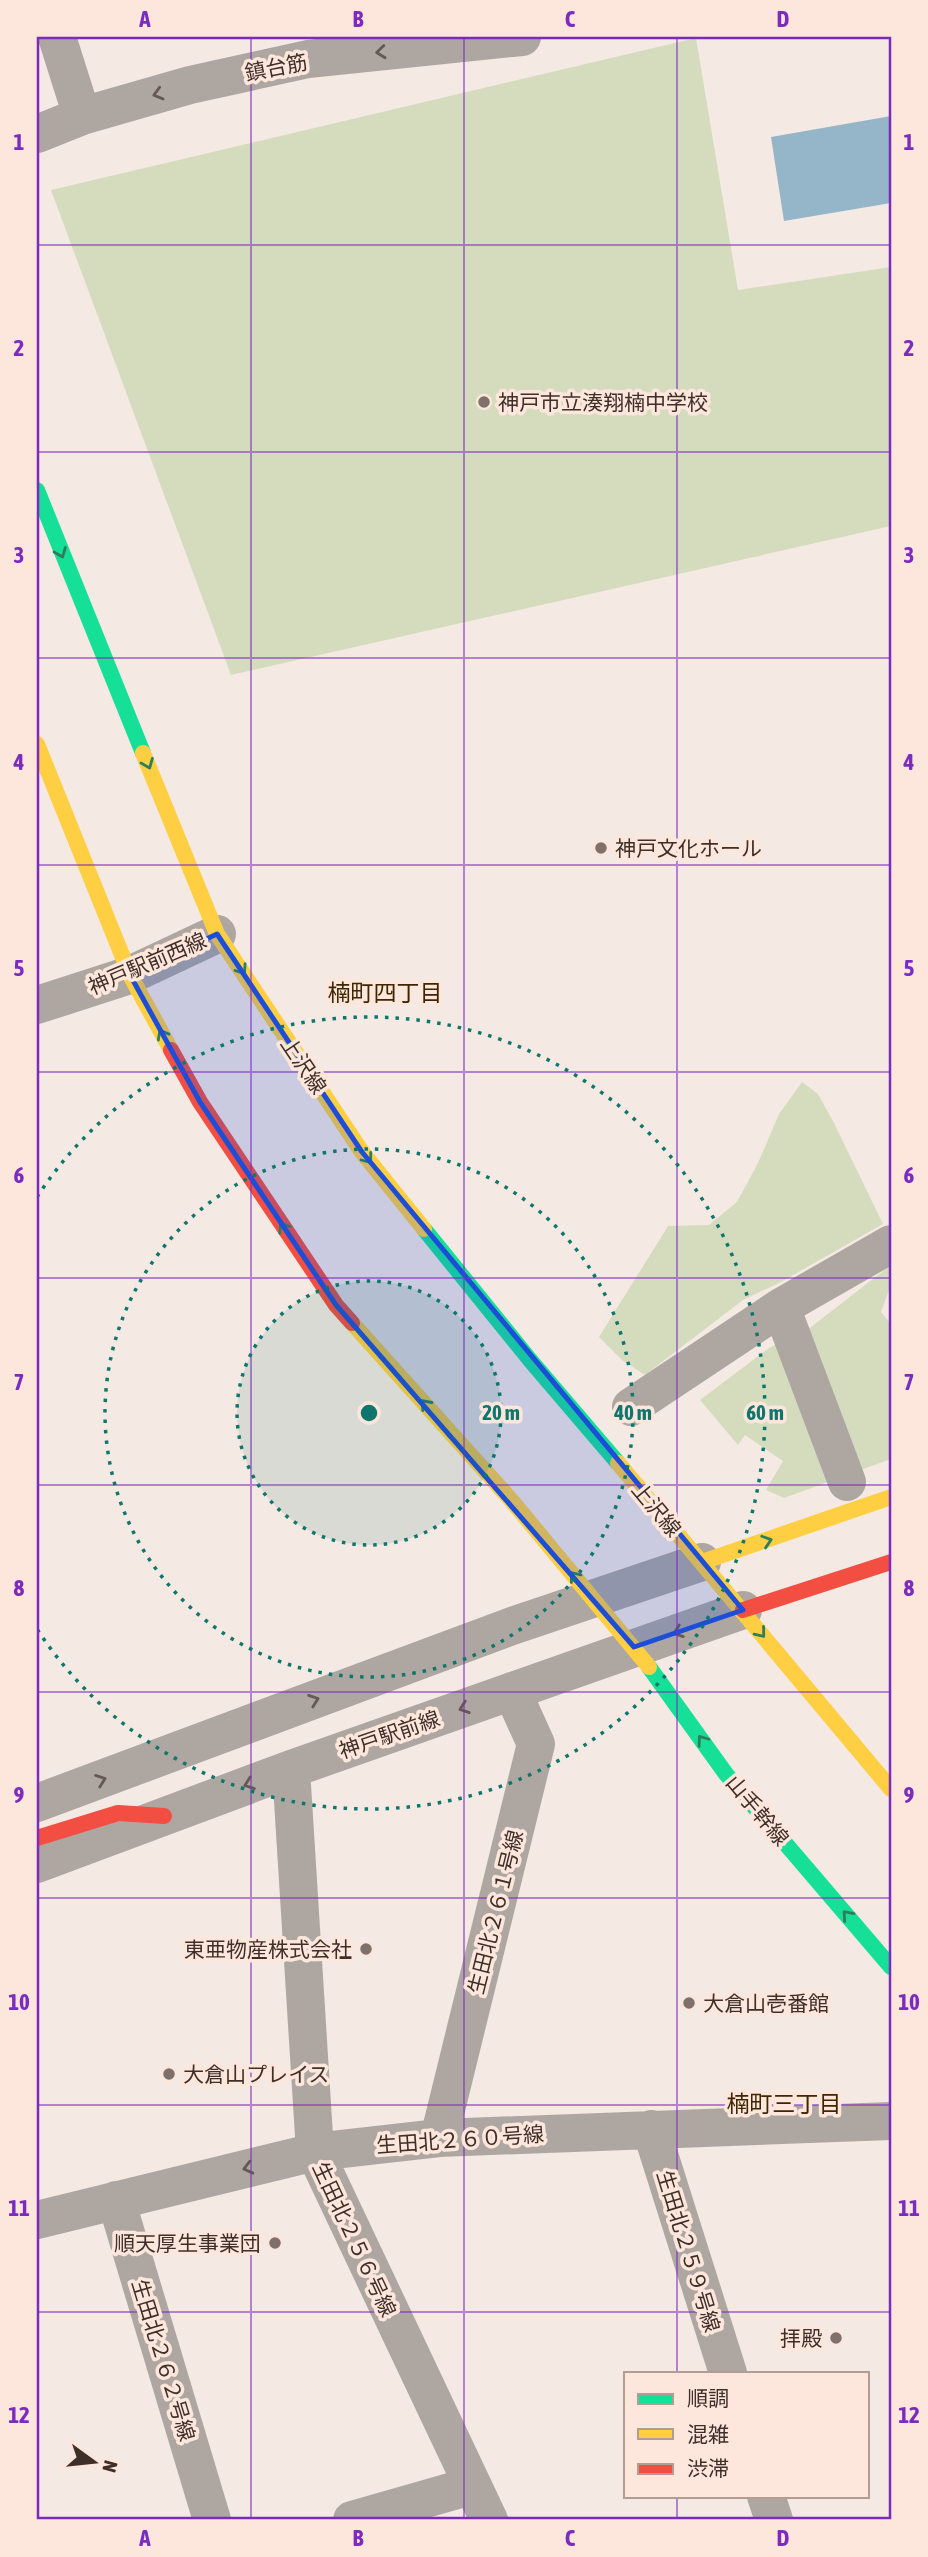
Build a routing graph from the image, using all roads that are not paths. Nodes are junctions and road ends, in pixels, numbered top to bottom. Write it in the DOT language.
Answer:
graph roads {
  1 [pos="57,37"];
  2 [pos="517,37"];
  3 [pos="522,37"];
  4 [pos="82,116"];
  5 [pos="37,134"];
  6 [pos="37,490"];
  7 [pos="37,744"];
  8 [pos="218,934"];
  9 [pos="130,975"];
  10 [pos="37,1005"];
  11 [pos="891,1244"];
  12 [pos="781,1307"];
  13 [pos="631,1407"];
  14 [pos="847,1482"];
  15 [pos="891,1497"];
  16 [pos="702,1562"];
  17 [pos="891,1562"];
  18 [pos="591,1598"];
  19 [pos="743,1610"];
  20 [pos="634,1647"];
  21 [pos="512,1691"];
  22 [pos="291,1769"];
  23 [pos="891,1790"];
  24 [pos="37,1803"];
  25 [pos="164,1816"];
  26 [pos="37,1838"];
  27 [pos="37,1864"];
  28 [pos="891,1967"];
  29 [pos="891,2121"];
  30 [pos="651,2129"];
  31 [pos="439,2138"];
  32 [pos="315,2152"];
  33 [pos="116,2200"];
  34 [pos="37,2220"];
  35 [pos="728,2372"];
  36 [pos="471,2486"];
  37 [pos="767,2498"];
  38 [pos="212,2520"];
  39 [pos="352,2520"];
  40 [pos="489,2520"];
  41 [pos="774,2520"];
  1 -- 4 [label="street"];
  2 -- 3 [label="street, 鎮台筋"];
  2 -- 4 [label="street, 鎮台筋, one-way"];
  4 -- 5 [label="street, 鎮台筋"];
  6 -- 8 [label="main road, 上沢線, one-way"];
  7 -- 9 [label="main road"];
  8 -- 9 [label="street, 神戸駅前西線"];
  8 -- 16 [label="main road, 上沢線, one-way"];
  9 -- 10 [label="street, 神戸駅前西線"];
  18 -- 9 [label="main road, one-way"];
  11 -- 12 [label="street"];
  12 -- 13 [label="street"];
  12 -- 14 [label="street"];
  16 -- 15 [label="main road, one-way"];
  16 -- 18 [label="street"];
  16 -- 19 [label="main road"];
  17 -- 19 [label="main road"];
  18 -- 20 [label="main road"];
  24 -- 18 [label="street, one-way"];
  19 -- 20 [label="street, 神戸駅前線, one-way"];
  19 -- 23 [label="main road, one-way"];
  20 -- 21 [label="street, 神戸駅前線"];
  28 -- 20 [label="main road, 山手幹線, one-way"];
  21 -- 22 [label="street, 神戸駅前線, one-way"];
  21 -- 31 [label="street, 生田北２６１号線"];
  22 -- 25 [label="street, 神戸駅前線, one-way"];
  22 -- 32 [label="street, 生田北２５６号線"];
  25 -- 26 [label="main road"];
  25 -- 27 [label="street, 神戸駅前線"];
  29 -- 30 [label="street, 生田北２６０号線"];
  30 -- 31 [label="street, 生田北２６０号線"];
  30 -- 35 [label="street, 生田北２５９号線"];
  31 -- 32 [label="street, 生田北２６０号線"];
  32 -- 33 [label="street, 生田北２６０号線, one-way"];
  32 -- 36 [label="street, 生田北２５６号線"];
  33 -- 34 [label="street, 生田北２６０号線"];
  33 -- 38 [label="street, 生田北２６２号線"];
  36 -- 39 [label="street"];
  36 -- 40 [label="street, 生田北２５６号線"];
  37 -- 41 [label="street"];
}
